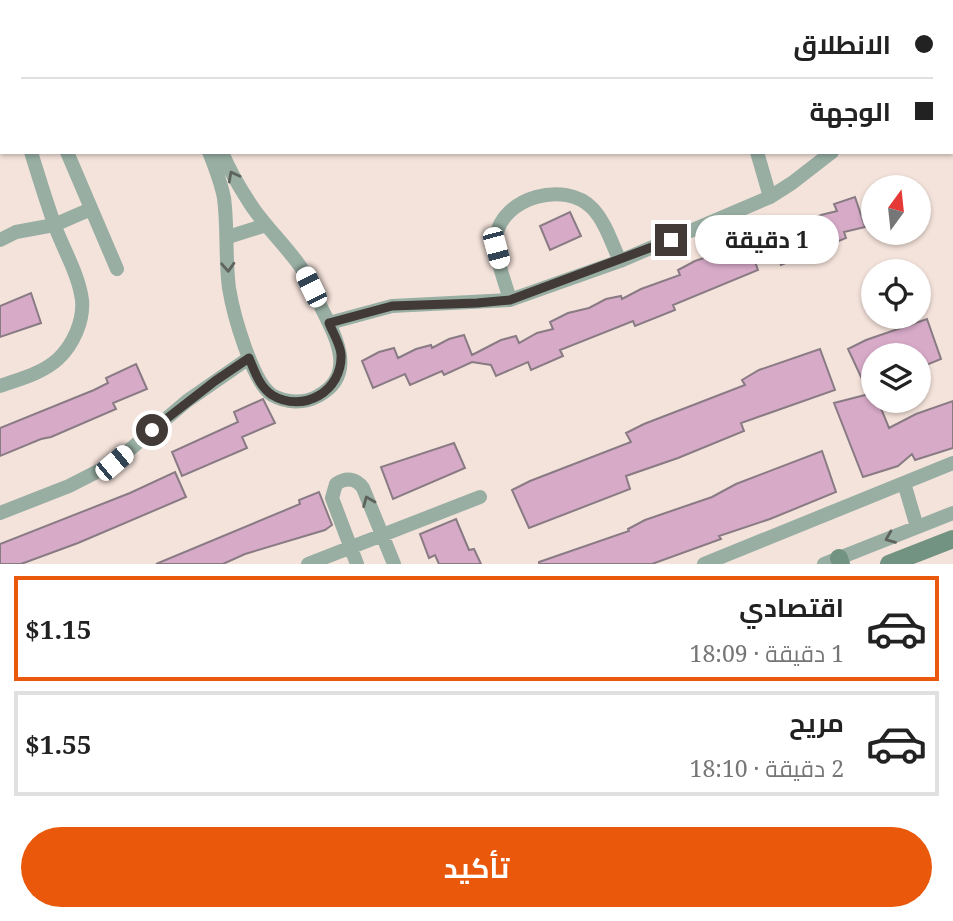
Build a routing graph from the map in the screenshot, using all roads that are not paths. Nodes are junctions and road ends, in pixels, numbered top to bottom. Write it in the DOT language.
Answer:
graph roads {
  1 [pos="32,154"];
  2 [pos="68,154"];
  3 [pos="210,154"];
  4 [pos="223,154"];
  5 [pos="758,154"];
  6 [pos="829,154"];
  7 [pos="771,197"];
  8 [pos="91,209"];
  9 [pos="54,225"];
  10 [pos="266,225"];
  11 [pos="228,237"];
  12 [pos="0,240"];
  13 [pos="620,261"];
  14 [pos="117,269"];
  15 [pos="510,300"];
  16 [pos="329,323"];
  17 [pos="249,358"];
  18 [pos="0,386"];
  19 [pos="953,463"];
  20 [pos="904,483"];
  21 [pos="480,497"];
  22 [pos="0,513"];
  23 [pos="953,513"];
  24 [pos="918,527"];
  25 [pos="382,535"];
  26 [pos="953,539"];
  27 [pos="351,547"];
  28 [pos="835,562"];
  29 [pos="309,564"];
  30 [pos="357,564"];
  31 [pos="394,564"];
  32 [pos="704,564"];
  33 [pos="889,564"];
  1 -- 9 [label="street"];
  2 -- 8 [label="street"];
  3 -- 11 [label="street"];
  10 -- 4 [label="street, one-way"];
  5 -- 7 [label="street"];
  6 -- 7 [label="street"];
  7 -- 13 [label="street"];
  8 -- 9 [label="street"];
  8 -- 14 [label="street"];
  9 -- 12 [label="street"];
  9 -- 18 [label="street"];
  10 -- 11 [label="street"];
  10 -- 16 [label="street"];
  11 -- 17 [label="street, one-way"];
  13 -- 15 [label="street"];
  13 -- 15 [label="street"];
  15 -- 16 [label="street"];
  16 -- 17 [label="street"];
  17 -- 22 [label="street"];
  19 -- 20 [label="street"];
  20 -- 24 [label="street"];
  20 -- 32 [label="street"];
  21 -- 25 [label="street"];
  23 -- 24 [label="street"];
  24 -- 28 [label="street, one-way"];
  25 -- 27 [label="street"];
  25 -- 27 [label="street, one-way"];
  25 -- 31 [label="street"];
  26 -- 33 [label="main road"];
  27 -- 29 [label="street"];
  27 -- 30 [label="street"];
}
